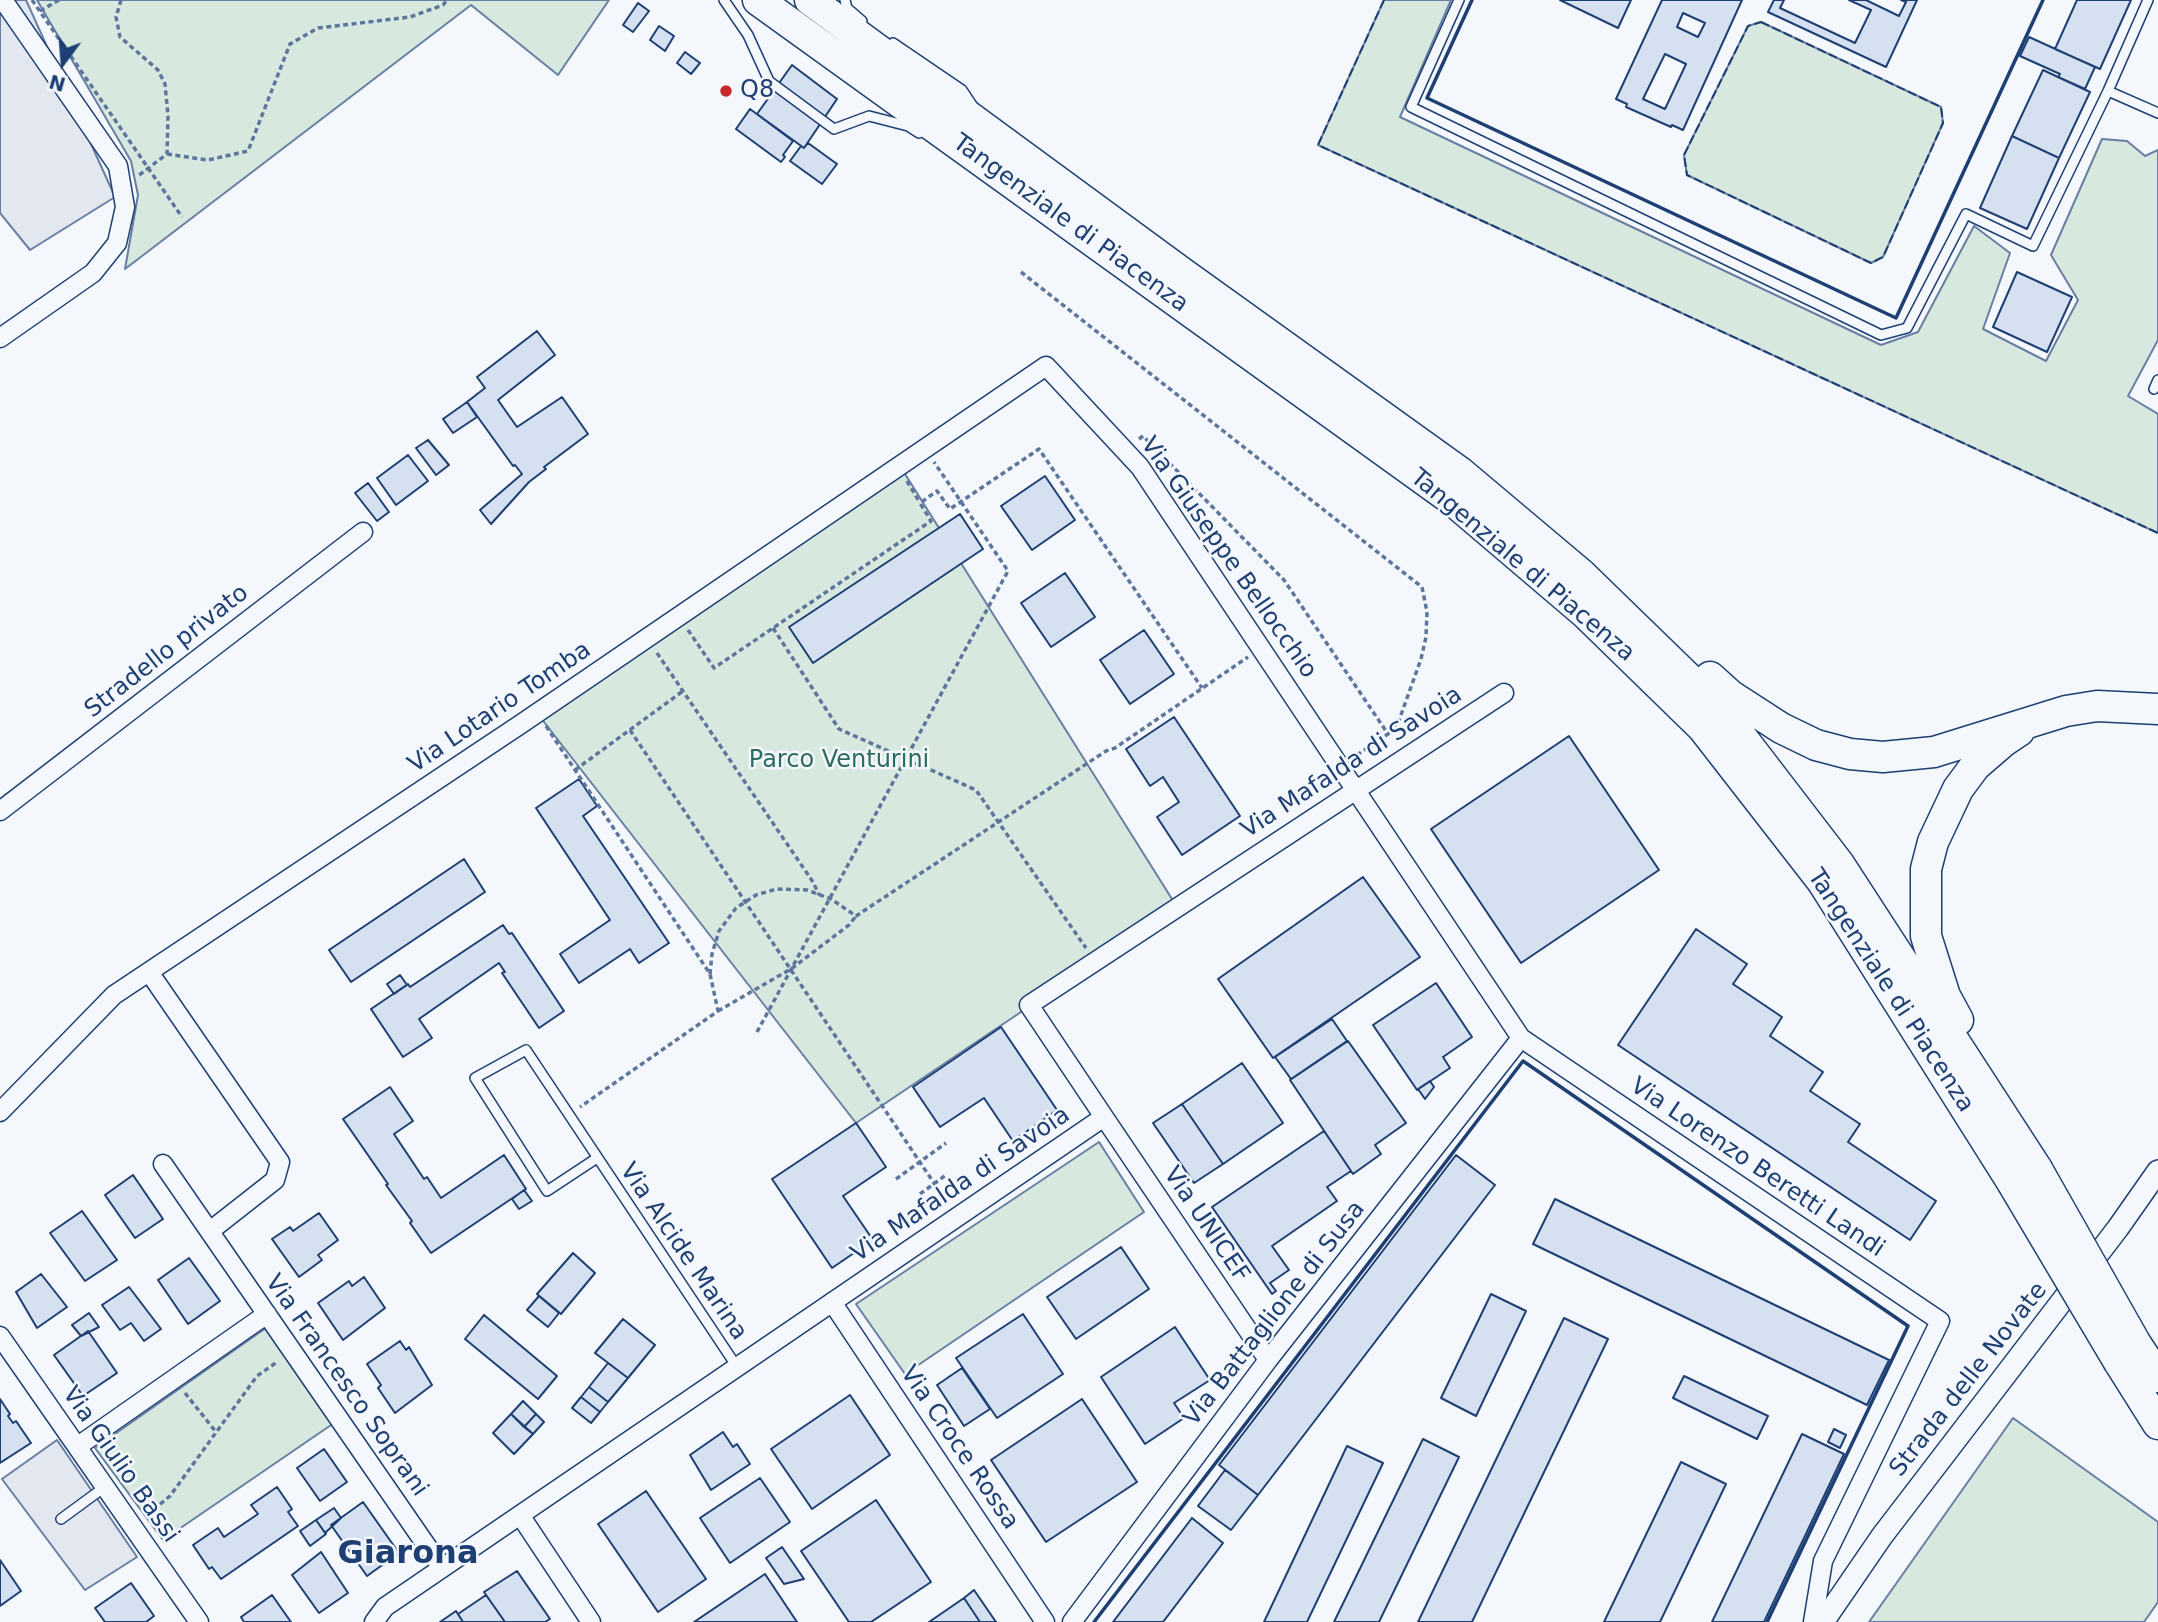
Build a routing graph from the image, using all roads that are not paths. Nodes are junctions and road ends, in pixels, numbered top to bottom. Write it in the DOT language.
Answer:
graph roads {
  1 [pos="3,0"];
  2 [pos="724,0"];
  3 [pos="758,0"];
  4 [pos="810,0"];
  5 [pos="845,0"];
  6 [pos="1459,0"];
  7 [pos="2148,0"];
  8 [pos="869,28"];
  9 [pos="880,35"];
  10 [pos="2108,91"];
  11 [pos="2158,113"];
  12 [pos="990,132"];
  13 [pos="930,139"];
  14 [pos="952,153"];
  15 [pos="1098,245"];
  16 [pos="0,338"];
  17 [pos="1046,366"];
  18 [pos="363,531"];
  19 [pos="1581,574"];
  20 [pos="1504,693"];
  21 [pos="2097,706"];
  22 [pos="2158,709"];
  23 [pos="2041,717"];
  24 [pos="2158,724"];
  25 [pos="1356,789"];
  26 [pos="0,811"];
  27 [pos="149,972"];
  28 [pos="1521,1038"];
  29 [pos="0,1112"];
  30 [pos="1104,1117"];
  31 [pos="597,1158"];
  32 [pos="163,1164"];
  33 [pos="2158,1171"];
  34 [pos="2024,1175"];
  35 [pos="210,1231"];
  36 [pos="832,1302"];
  37 [pos="267,1314"];
  38 [pos="0,1336"];
  39 [pos="2127,1353"];
  40 [pos="1268,1360"];
  41 [pos="737,1367"];
  42 [pos="2158,1377"];
  43 [pos="2158,1424"];
  44 [pos="78,1446"];
  45 [pos="106,1486"];
  46 [pos="520,1515"];
  47 [pos="61,1519"];
  48 [pos="442,1568"];
  49 [pos="199,1622"];
  50 [pos="374,1622"];
  51 [pos="591,1622"];
  52 [pos="1045,1622"];
  53 [pos="1072,1622"];
  54 [pos="1813,1622"];
  55 [pos="1823,1622"];
  1 -- 16 [label="street"];
  2 -- 13 [label="lane"];
  3 -- 15 [label="highway, Tangenziale di Piacenza"];
  4 -- 12 [label="highway, Tangenziale di Piacenza"];
  5 -- 8 [label="lane"];
  6 -- 10 [label="lane"];
  7 -- 10 [label="lane"];
  9 -- 12 [label="lane"];
  10 -- 11 [label="lane"];
  12 -- 19 [label="highway, Tangenziale di Piacenza"];
  14 -- 15 [label="lane"];
  15 -- 34 [label="highway, Tangenziale di Piacenza"];
  17 -- 25 [label="street, Via Giuseppe Bellocchio"];
  17 -- 27 [label="street, Via Lotario Tomba"];
  18 -- 26 [label="street, Stradello privato"];
  19 -- 23 [label="highway"];
  19 -- 34 [label="highway, Tangenziale di Piacenza"];
  20 -- 25 [label="street, Via Mafalda di Savoia"];
  21 -- 22 [label="highway"];
  21 -- 23 [label="highway"];
  21 -- 24 [label="highway"];
  23 -- 34 [label="highway"];
  25 -- 28 [label="street, Via Lorenzo Beretti Landi"];
  25 -- 30 [label="street, Via Mafalda di Savoia"];
  27 -- 29 [label="street, Via Lotario Tomba"];
  27 -- 35 [label="street"];
  28 -- 40 [label="street, Via Battaglione di Susa"];
  28 -- 54 [label="street, Via Lorenzo Beretti Landi"];
  30 -- 36 [label="street, Via Mafalda di Savoia"];
  30 -- 40 [label="street, Via UNICEF"];
  31 -- 31 [label="lane, Via Alcide Marina"];
  31 -- 41 [label="lane, Via Alcide Marina"];
  32 -- 35 [label="street, Via Francesco Soprani"];
  33 -- 55 [label="street, Strada delle Novate"];
  34 -- 39 [label="highway, Tangenziale di Piacenza, bridge"];
  35 -- 37 [label="street, Via Francesco Soprani"];
  36 -- 41 [label="street, Via Mafalda di Savoia"];
  36 -- 52 [label="street, Via Croce Rossa"];
  37 -- 44 [label="street"];
  37 -- 48 [label="street, Via Francesco Soprani"];
  38 -- 44 [label="street, Via Giulio Bassi"];
  39 -- 42 [label="highway, Tangenziale di Piacenza"];
  39 -- 43 [label="highway, Tangenziale di Piacenza"];
  40 -- 53 [label="street, Via Battaglione di Susa"];
  41 -- 46 [label="street, Via Mafalda di Savoia"];
  44 -- 45 [label="street, Via Giulio Bassi"];
  45 -- 47 [label="lane"];
  45 -- 49 [label="street, Via Giulio Bassi"];
  46 -- 48 [label="street, Via Mafalda di Savoia"];
  46 -- 51 [label="street"];
  48 -- 50 [label="street, Via Mafalda di Savoia"];
}
